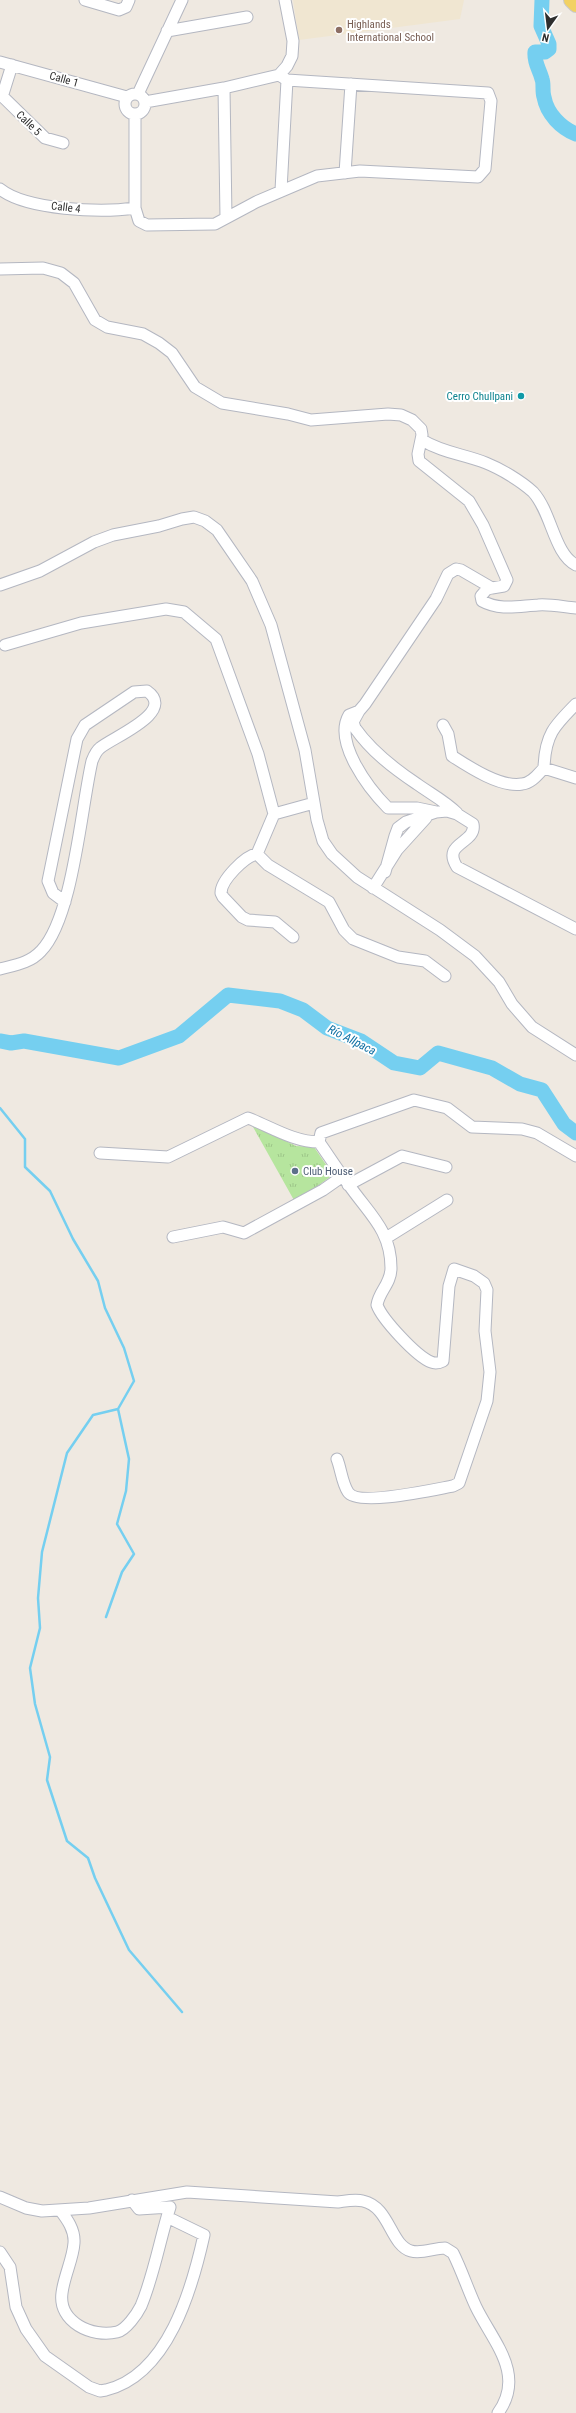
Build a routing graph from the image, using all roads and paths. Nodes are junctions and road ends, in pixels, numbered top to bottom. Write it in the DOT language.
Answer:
graph roads {
  1 [pos="85,0"];
  2 [pos="182,0"];
  3 [pos="285,0"];
  4 [pos="571,0"];
  5 [pos="126,5"];
  6 [pos="576,5"];
  7 [pos="247,17"];
  8 [pos="167,31"];
  9 [pos="0,62"];
  10 [pos="7,68"];
  11 [pos="283,77"];
  12 [pos="350,84"];
  13 [pos="224,88"];
  14 [pos="1,96"];
  15 [pos="134,99"];
  16 [pos="134,114"];
  17 [pos="63,143"];
  18 [pos="345,173"];
  19 [pos="0,188"];
  20 [pos="281,190"];
  21 [pos="134,208"];
  22 [pos="226,218"];
  23 [pos="0,269"];
  24 [pos="422,440"];
  25 [pos="576,565"];
  26 [pos="0,584"];
  27 [pos="492,588"];
  28 [pos="576,608"];
  29 [pos="5,645"];
  30 [pos="576,704"];
  31 [pos="359,710"];
  32 [pos="443,725"];
  33 [pos="544,768"];
  34 [pos="576,778"];
  35 [pos="314,803"];
  36 [pos="274,814"];
  37 [pos="432,814"];
  38 [pos="457,814"];
  39 [pos="257,854"];
  40 [pos="373,888"];
  41 [pos="65,902"];
  42 [pos="576,929"];
  43 [pos="293,937"];
  44 [pos="0,969"];
  45 [pos="445,976"];
  46 [pos="576,1055"];
  47 [pos="319,1142"];
  48 [pos="100,1153"];
  49 [pos="576,1156"];
  50 [pos="446,1167"];
  51 [pos="346,1181"];
  52 [pos="447,1200"];
  53 [pos="173,1237"];
  54 [pos="386,1238"];
  55 [pos="338,1459"];
  56 [pos="0,2197"];
  57 [pos="132,2200"];
  58 [pos="60,2210"];
  59 [pos="167,2217"];
  60 [pos="0,2252"];
  61 [pos="498,2413"];
  1 -- 5 [label="street"];
  2 -- 8 [label="street"];
  3 -- 11 [label="street"];
  4 -- 6 [label="main road"];
  7 -- 8 [label="street"];
  8 -- 15 [label="street"];
  9 -- 10 [label="street, Calle 1"];
  10 -- 14 [label="street"];
  10 -- 15 [label="street, Calle 1"];
  11 -- 12 [label="street"];
  11 -- 13 [label="street"];
  11 -- 20 [label="street"];
  12 -- 18 [label="street"];
  12 -- 18 [label="street"];
  13 -- 15 [label="street"];
  13 -- 22 [label="street"];
  14 -- 17 [label="street, Calle 5"];
  15 -- 16 [label="street"];
  15 -- 16 [label="street"];
  16 -- 21 [label="street"];
  18 -- 20 [label="street"];
  19 -- 21 [label="street, Calle 4"];
  20 -- 22 [label="street"];
  21 -- 22 [label="street"];
  23 -- 24 [label="street"];
  24 -- 25 [label="street"];
  24 -- 27 [label="street"];
  26 -- 35 [label="street"];
  27 -- 28 [label="street"];
  27 -- 31 [label="street"];
  29 -- 36 [label="street"];
  30 -- 33 [label="street"];
  31 -- 37 [label="street"];
  31 -- 38 [label="street"];
  32 -- 33 [label="street"];
  33 -- 34 [label="street"];
  35 -- 36 [label="street"];
  35 -- 40 [label="street"];
  36 -- 39 [label="street"];
  37 -- 38 [label="street"];
  37 -- 40 [label="street"];
  38 -- 42 [label="street"];
  39 -- 43 [label="street"];
  39 -- 45 [label="street"];
  40 -- 46 [label="street"];
  41 -- 41 [label="street"];
  41 -- 44 [label="street"];
  47 -- 48 [label="street"];
  47 -- 49 [label="street"];
  47 -- 51 [label="street"];
  50 -- 51 [label="street"];
  51 -- 53 [label="street"];
  51 -- 54 [label="street"];
  52 -- 54 [label="street"];
  54 -- 55 [label="street"];
  56 -- 58 [label="street"];
  57 -- 58 [label="street"];
  57 -- 59 [label="street"];
  57 -- 61 [label="street"];
  58 -- 59 [label="street"];
  59 -- 60 [label="street"];
}
